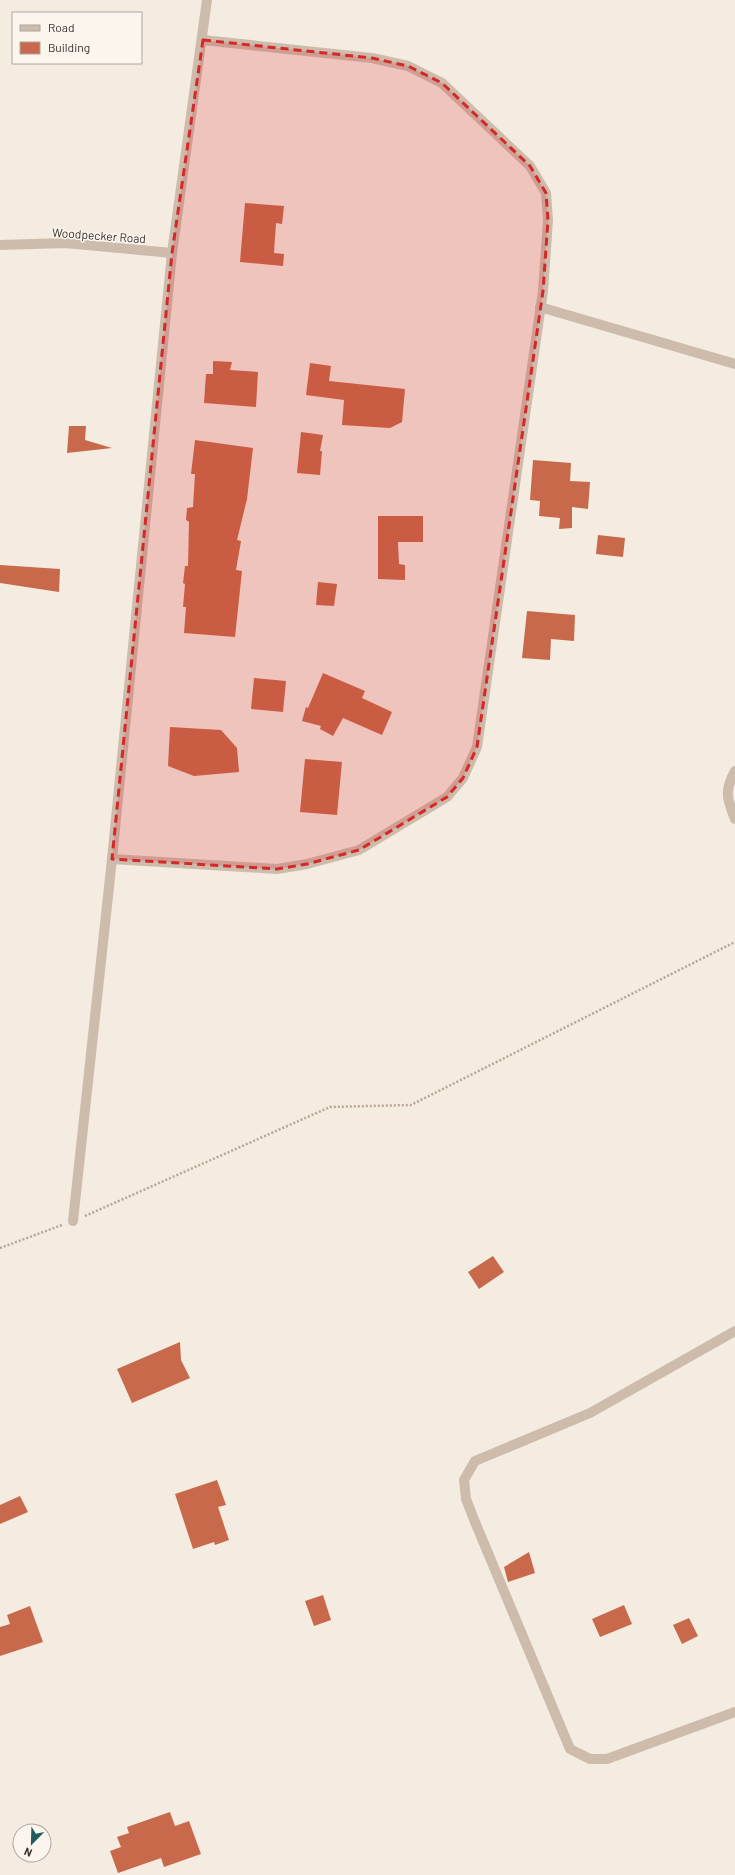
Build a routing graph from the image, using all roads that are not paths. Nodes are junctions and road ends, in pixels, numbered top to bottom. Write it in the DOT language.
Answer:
graph roads {
  1 [pos="207,0"];
  2 [pos="203,40"];
  3 [pos="0,245"];
  4 [pos="172,253"];
  5 [pos="540,307"];
  6 [pos="735,364"];
  7 [pos="735,771"];
  8 [pos="735,819"];
  9 [pos="112,859"];
  10 [pos="73,1221"];
  11 [pos="735,1331"];
  12 [pos="735,1712"];
  1 -- 2 [label="street"];
  2 -- 4 [label="street"];
  2 -- 5 [label="street"];
  3 -- 4 [label="street, Woodpecker Road"];
  4 -- 9 [label="street"];
  5 -- 6 [label="street"];
  5 -- 9 [label="street"];
  7 -- 8 [label="street"];
  9 -- 10 [label="street"];
  11 -- 12 [label="street"];
}
